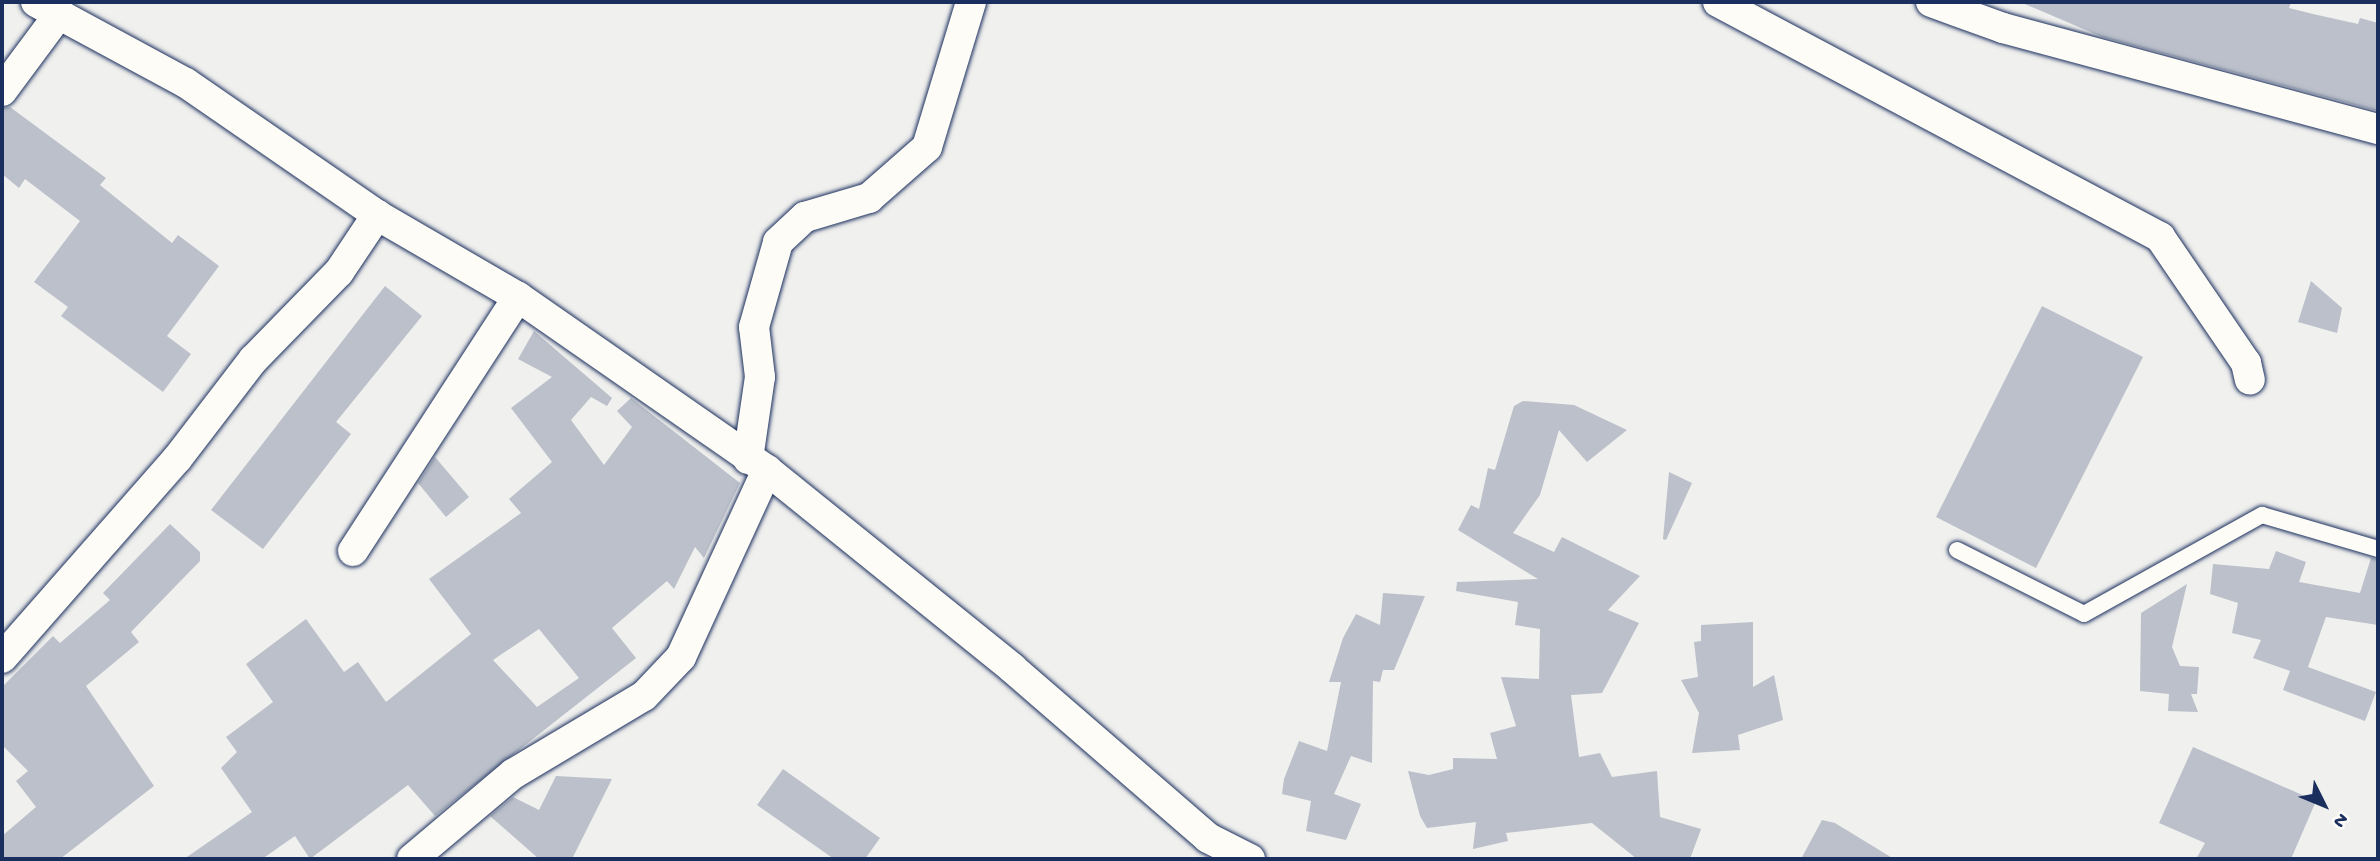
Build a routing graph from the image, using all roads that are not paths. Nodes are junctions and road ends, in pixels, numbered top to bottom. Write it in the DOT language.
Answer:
graph roads {
  1 [pos="971,2"];
  2 [pos="1718,2"];
  3 [pos="1931,2"];
  4 [pos="48,8"];
  5 [pos="2,91"];
  6 [pos="2378,128"];
  7 [pos="377,215"];
  8 [pos="518,297"];
  9 [pos="2250,380"];
  10 [pos="758,465"];
  11 [pos="2378,548"];
  12 [pos="1957,550"];
  13 [pos="353,551"];
  14 [pos="2,658"];
  15 [pos="412,859"];
  16 [pos="1250,859"];
  1 -- 10 [label="street"];
  2 -- 9 [label="street"];
  3 -- 6 [label="street"];
  4 -- 5 [label="street"];
  4 -- 7 [label="street"];
  7 -- 8 [label="street"];
  7 -- 14 [label="street"];
  8 -- 10 [label="street"];
  8 -- 13 [label="street"];
  10 -- 15 [label="street"];
  10 -- 16 [label="street"];
  11 -- 12 [label="lane"];
}
